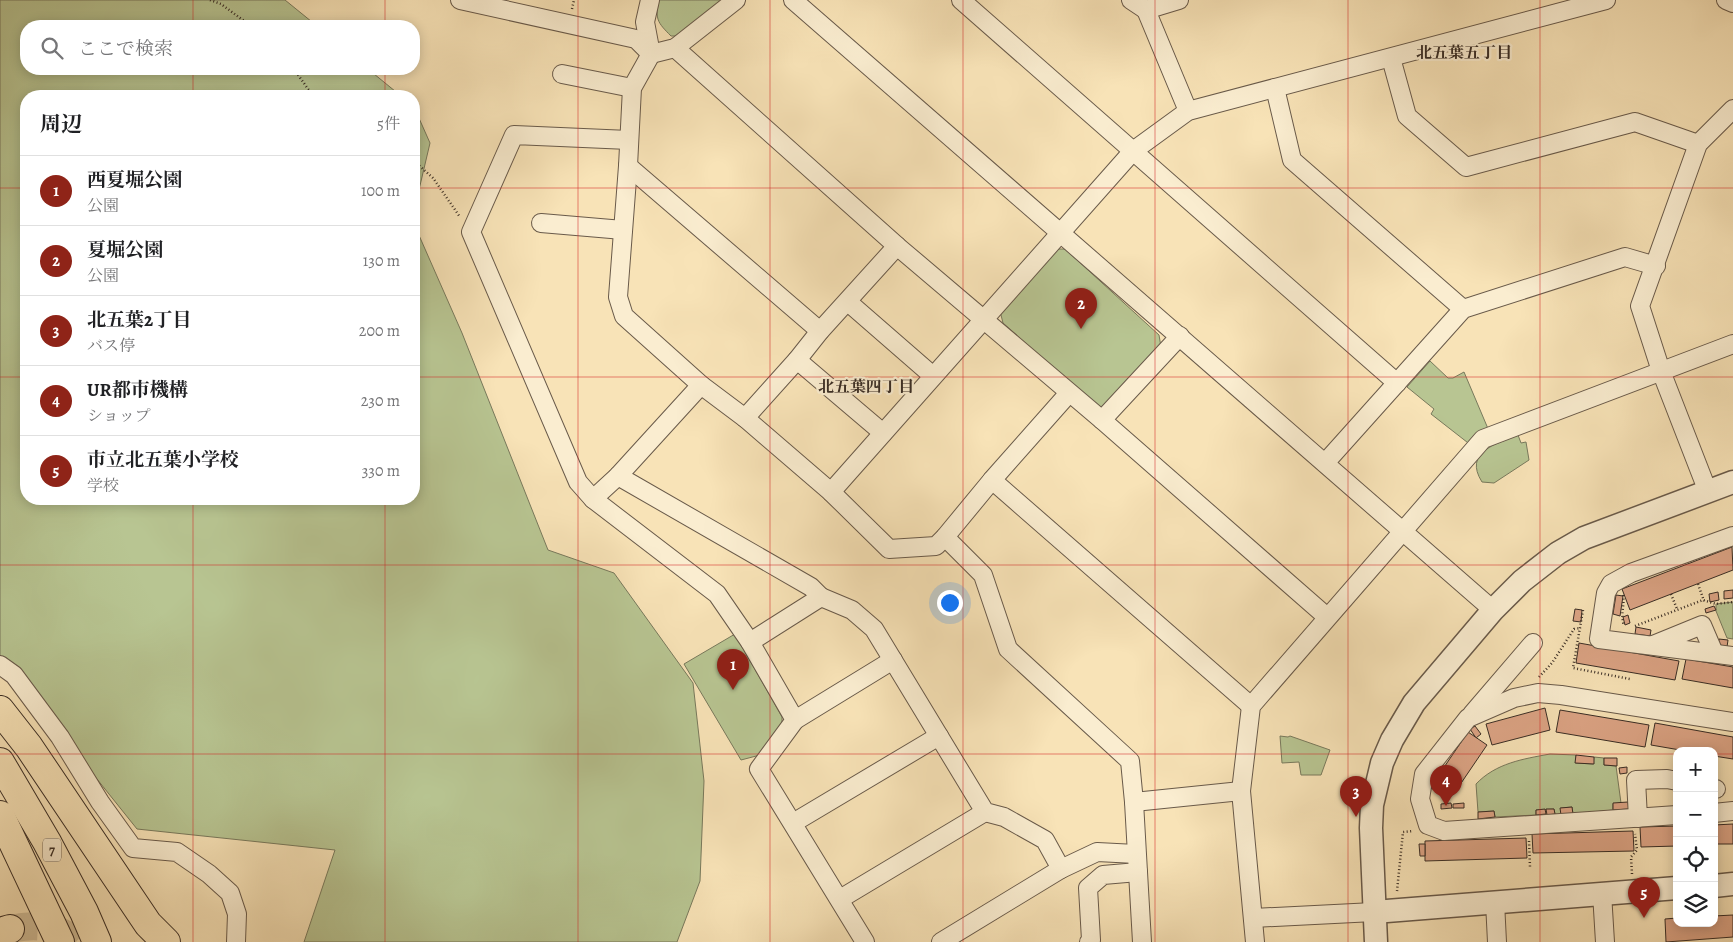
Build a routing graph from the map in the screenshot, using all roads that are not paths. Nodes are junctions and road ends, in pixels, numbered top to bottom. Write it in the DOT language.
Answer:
graph roads {
  1 [pos="460,0"];
  2 [pos="650,0"];
  3 [pos="736,0"];
  4 [pos="792,0"];
  5 [pos="961,0"];
  6 [pos="1131,0"];
  7 [pos="1179,0"];
  8 [pos="1606,0"];
  9 [pos="1726,0"];
  10 [pos="1733,3"];
  11 [pos="1576,4"];
  12 [pos="1146,10"];
  13 [pos="675,48"];
  14 [pos="651,54"];
  15 [pos="1391,58"];
  16 [pos="562,74"];
  17 [pos="632,88"];
  18 [pos="1276,88"];
  19 [pos="1733,109"];
  20 [pos="1188,111"];
  21 [pos="629,140"];
  22 [pos="1698,144"];
  23 [pos="1133,151"];
  24 [pos="628,166"];
  25 [pos="541,223"];
  26 [pos="623,230"];
  27 [pos="1060,232"];
  28 [pos="897,246"];
  29 [pos="1656,266"];
  30 [pos="848,302"];
  31 [pos="1463,309"];
  32 [pos="984,319"];
  33 [pos="820,331"];
  34 [pos="1180,336"];
  35 [pos="1733,344"];
  36 [pos="797,360"];
  37 [pos="1661,371"];
  38 [pos="933,376"];
  39 [pos="1397,383"];
  40 [pos="701,385"];
  41 [pos="1069,393"];
  42 [pos="745,418"];
  43 [pos="1102,420"];
  44 [pos="883,433"];
  45 [pos="1325,463"];
  46 [pos="618,476"];
  47 [pos="992,480"];
  48 [pos="1733,482"];
  49 [pos="831,492"];
  50 [pos="1708,492"];
  51 [pos="593,499"];
  52 [pos="1404,532"];
  53 [pos="1733,536"];
  54 [pos="945,537"];
  55 [pos="821,597"];
  56 [pos="1493,610"];
  57 [pos="1328,617"];
  58 [pos="750,642"];
  59 [pos="1534,643"];
  60 [pos="1652,645"];
  61 [pos="1714,654"];
  62 [pos="1733,656"];
  63 [pos="893,660"];
  64 [pos="0,665"];
  65 [pos="1251,706"];
  66 [pos="0,710"];
  67 [pos="1468,718"];
  68 [pos="795,720"];
  69 [pos="1733,722"];
  70 [pos="939,736"];
  71 [pos="0,762"];
  72 [pos="1673,780"];
  73 [pos="1241,791"];
  74 [pos="1134,802"];
  75 [pos="1733,811"];
  76 [pos="985,812"];
  77 [pos="1718,812"];
  78 [pos="0,815"];
  79 [pos="1673,815"];
  80 [pos="1636,818"];
  81 [pos="793,823"];
  82 [pos="1136,854"];
  83 [pos="1061,869"];
  84 [pos="1138,872"];
  85 [pos="1733,884"];
  86 [pos="1718,886"];
  87 [pos="1673,888"];
  88 [pos="1602,893"];
  89 [pos="840,899"];
  90 [pos="1495,902"];
  91 [pos="1374,912"];
  92 [pos="1253,918"];
  93 [pos="60,942"];
  94 [pos="97,942"];
  95 [pos="166,942"];
  96 [pos="236,942"];
  97 [pos="865,942"];
  98 [pos="941,942"];
  99 [pos="1089,942"];
  100 [pos="1142,942"];
  101 [pos="1255,942"];
  102 [pos="1376,942"];
  103 [pos="1497,942"];
  104 [pos="1605,942"];
  1 -- 14 [label="street"];
  2 -- 14 [label="street"];
  3 -- 13 [label="street"];
  4 -- 27 [label="street"];
  5 -- 23 [label="street"];
  6 -- 12 [label="street"];
  7 -- 12 [label="street"];
  8 -- 11 [label="street"];
  9 -- 10 [label="street"];
  11 -- 15 [label="street"];
  12 -- 20 [label="street"];
  13 -- 14 [label="street"];
  13 -- 28 [label="street"];
  14 -- 17 [label="street"];
  15 -- 18 [label="street"];
  15 -- 22 [label="street"];
  16 -- 17 [label="street"];
  17 -- 21 [label="street"];
  18 -- 20 [label="street"];
  18 -- 31 [label="street"];
  19 -- 22 [label="street"];
  20 -- 23 [label="street"];
  21 -- 24 [label="street"];
  21 -- 51 [label="street"];
  22 -- 29 [label="street"];
  23 -- 27 [label="street"];
  23 -- 39 [label="street"];
  24 -- 26 [label="street"];
  24 -- 33 [label="street"];
  25 -- 26 [label="street"];
  26 -- 40 [label="street"];
  27 -- 32 [label="street"];
  27 -- 34 [label="street"];
  28 -- 30 [label="street"];
  28 -- 32 [label="street"];
  29 -- 31 [label="street"];
  29 -- 37 [label="street"];
  30 -- 33 [label="street"];
  30 -- 38 [label="street"];
  31 -- 39 [label="street"];
  32 -- 38 [label="street"];
  32 -- 41 [label="street"];
  33 -- 36 [label="street"];
  34 -- 43 [label="street"];
  34 -- 45 [label="street"];
  35 -- 37 [label="street"];
  36 -- 42 [label="street"];
  36 -- 44 [label="street"];
  37 -- 50 [label="street"];
  37 -- 52 [label="street"];
  38 -- 44 [label="street"];
  39 -- 45 [label="street"];
  40 -- 42 [label="street"];
  40 -- 46 [label="street"];
  41 -- 43 [label="street"];
  41 -- 47 [label="street"];
  42 -- 49 [label="street"];
  43 -- 57 [label="street"];
  44 -- 49 [label="street"];
  45 -- 52 [label="street"];
  46 -- 51 [label="street"];
  46 -- 55 [label="street"];
  47 -- 54 [label="street"];
  47 -- 65 [label="street"];
  48 -- 50 [label="street"];
  49 -- 54 [label="street"];
  50 -- 56 [label="street"];
  51 -- 58 [label="street"];
  52 -- 56 [label="street"];
  52 -- 57 [label="street"];
  53 -- 60 [label="street"];
  54 -- 74 [label="street"];
  55 -- 58 [label="street"];
  55 -- 63 [label="street"];
  56 -- 91 [label="street"];
  57 -- 65 [label="street"];
  58 -- 68 [label="street"];
  59 -- 67 [label="street"];
  60 -- 61 [label="street"];
  60 -- 61 [label="street"];
  61 -- 62 [label="street"];
  63 -- 68 [label="street"];
  63 -- 70 [label="street"];
  64 -- 96 [label="street"];
  65 -- 73 [label="street"];
  66 -- 95 [label="highway"];
  67 -- 69 [label="street"];
  67 -- 80 [label="street"];
  68 -- 81 [label="street"];
  70 -- 76 [label="street"];
  70 -- 81 [label="street"];
  71 -- 94 [label="highway, 7"];
  72 -- 80 [label="street"];
  73 -- 74 [label="street"];
  73 -- 92 [label="street"];
  74 -- 82 [label="street"];
  75 -- 77 [label="street"];
  76 -- 83 [label="street"];
  76 -- 89 [label="street"];
  78 -- 93 [label="highway, 7"];
  79 -- 80 [label="street"];
  81 -- 89 [label="street"];
  82 -- 83 [label="street"];
  82 -- 84 [label="street"];
  83 -- 98 [label="street"];
  84 -- 99 [label="street"];
  84 -- 100 [label="street"];
  85 -- 86 [label="street"];
  87 -- 88 [label="street"];
  88 -- 90 [label="street"];
  88 -- 104 [label="street"];
  89 -- 97 [label="street"];
  90 -- 91 [label="street"];
  90 -- 103 [label="street"];
  91 -- 92 [label="street"];
  91 -- 102 [label="street"];
  92 -- 101 [label="street"];
}
